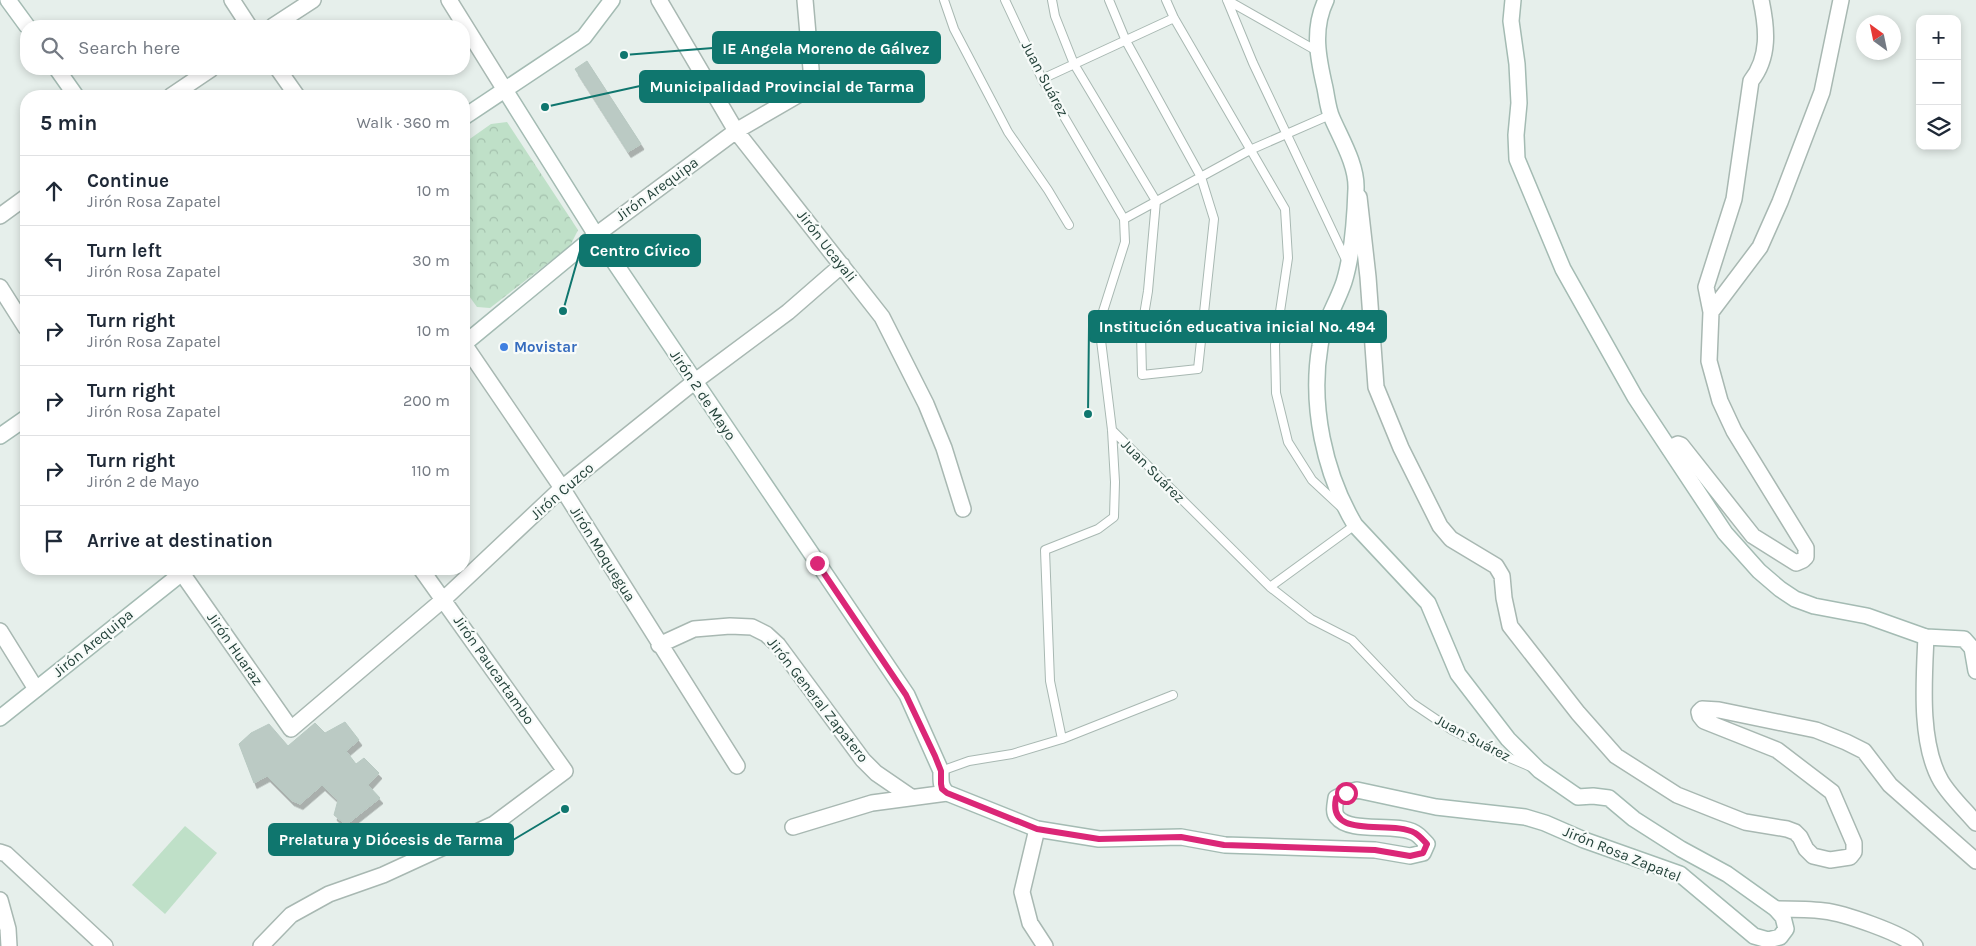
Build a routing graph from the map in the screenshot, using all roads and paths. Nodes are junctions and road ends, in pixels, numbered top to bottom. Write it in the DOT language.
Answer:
graph roads {
  1 [pos="3,0"];
  2 [pos="8,0"];
  3 [pos="232,0"];
  4 [pos="313,0"];
  5 [pos="449,0"];
  6 [pos="612,0"];
  7 [pos="659,0"];
  8 [pos="805,0"];
  9 [pos="944,0"];
  10 [pos="1005,0"];
  11 [pos="1052,0"];
  12 [pos="1109,0"];
  13 [pos="1166,0"];
  14 [pos="1227,0"];
  15 [pos="1326,0"];
  16 [pos="1513,0"];
  17 [pos="1761,0"];
  18 [pos="1841,0"];
  19 [pos="0,2"];
  20 [pos="1174,18"];
  21 [pos="23,20"];
  22 [pos="245,20"];
  23 [pos="282,20"];
  24 [pos="461,20"];
  25 [pos="470,34"];
  26 [pos="1126,41"];
  27 [pos="1317,50"];
  28 [pos="1074,64"];
  29 [pos="61,75"];
  30 [pos="202,75"];
  31 [pos="282,75"];
  32 [pos="1042,79"];
  33 [pos="72,90"];
  34 [pos="180,90"];
  35 [pos="293,90"];
  36 [pos="505,90"];
  37 [pos="470,113"];
  38 [pos="1330,115"];
  39 [pos="736,131"];
  40 [pos="1287,134"];
  41 [pos="1250,150"];
  42 [pos="1201,177"];
  43 [pos="1357,186"];
  44 [pos="20,201"];
  45 [pos="1156,201"];
  46 [pos="0,216"];
  47 [pos="1124,219"];
  48 [pos="1069,225"];
  49 [pos="596,235"];
  50 [pos="1348,264"];
  51 [pos="842,265"];
  52 [pos="0,287"];
  53 [pos="1711,312"];
  54 [pos="20,319"];
  55 [pos="470,339"];
  56 [pos="470,353"];
  57 [pos="694,382"];
  58 [pos="20,422"];
  59 [pos="1112,430"];
  60 [pos="0,436"];
  61 [pos="1670,448"];
  62 [pos="562,488"];
  63 [pos="963,509"];
  64 [pos="1352,520"];
  65 [pos="177,575"];
  66 [pos="186,575"];
  67 [pos="426,575"];
  68 [pos="470,575"];
  69 [pos="470,575"];
  70 [pos="1270,587"];
  71 [pos="444,599"];
  72 [pos="0,631"];
  73 [pos="1926,637"];
  74 [pos="659,645"];
  75 [pos="1976,671"];
  76 [pos="36,689"];
  77 [pos="1173,695"];
  78 [pos="0,718"];
  79 [pos="291,729"];
  80 [pos="1062,738"];
  81 [pos="737,766"];
  82 [pos="1539,770"];
  83 [pos="941,771"];
  84 [pos="947,793"];
  85 [pos="911,797"];
  86 [pos="1976,823"];
  87 [pos="794,827"];
  88 [pos="1037,829"];
  89 [pos="0,852"];
  90 [pos="1976,861"];
  91 [pos="0,900"];
  92 [pos="1776,909"];
  93 [pos="9,946"];
  94 [pos="105,946"];
  95 [pos="261,946"];
  96 [pos="1046,946"];
  97 [pos="1914,946"];
  1 -- 19 [label="street"];
  2 -- 21 [label="street"];
  3 -- 22 [label="street"];
  4 -- 23 [label="street"];
  5 -- 24 [label="street, Jirón 2 de Mayo"];
  6 -- 36 [label="street"];
  7 -- 39 [label="street, Jirón Ucayali"];
  8 -- 39 [label="street, Jirón Arequipa"];
  9 -- 48 [label="lane"];
  10 -- 32 [label="lane, Juan Suárez"];
  11 -- 28 [label="lane"];
  12 -- 26 [label="lane"];
  13 -- 20 [label="lane"];
  14 -- 27 [label="lane"];
  14 -- 40 [label="lane"];
  15 -- 27 [label="street"];
  16 -- 61 [label="street"];
  17 -- 53 [label="street"];
  18 -- 53 [label="street"];
  20 -- 26 [label="lane"];
  20 -- 41 [label="lane"];
  25 -- 36 [label="street, Jirón 2 de Mayo"];
  26 -- 28 [label="lane"];
  26 -- 42 [label="lane"];
  27 -- 38 [label="street"];
  28 -- 32 [label="lane"];
  28 -- 45 [label="lane"];
  29 -- 33 [label="street"];
  30 -- 34 [label="street"];
  31 -- 35 [label="street"];
  32 -- 47 [label="lane, Juan Suárez"];
  36 -- 37 [label="street"];
  36 -- 49 [label="street, Jirón 2 de Mayo"];
  38 -- 40 [label="lane"];
  38 -- 43 [label="street"];
  39 -- 49 [label="street, Jirón Arequipa"];
  39 -- 51 [label="street, Jirón Ucayali"];
  40 -- 41 [label="lane"];
  40 -- 50 [label="lane"];
  41 -- 42 [label="lane"];
  41 -- 64 [label="lane"];
  42 -- 45 [label="lane"];
  42 -- 45 [label="lane"];
  43 -- 50 [label="street, Jirón Rosa Zapatel"];
  43 -- 90 [label="street"];
  44 -- 46 [label="street"];
  45 -- 47 [label="lane"];
  47 -- 59 [label="lane, Juan Suárez"];
  49 -- 55 [label="street, Jirón Arequipa"];
  49 -- 57 [label="street, Jirón 2 de Mayo"];
  50 -- 64 [label="street, Jirón Rosa Zapatel"];
  51 -- 57 [label="street, Jirón Cuzco"];
  51 -- 63 [label="street, Jirón Ucayali"];
  52 -- 54 [label="street"];
  53 -- 61 [label="street"];
  56 -- 62 [label="street, Jirón Moquegua"];
  57 -- 62 [label="street, Jirón Cuzco"];
  57 -- 83 [label="street, Jirón 2 de Mayo"];
  58 -- 60 [label="street"];
  59 -- 70 [label="lane, Juan Suárez"];
  59 -- 80 [label="lane"];
  61 -- 73 [label="street"];
  62 -- 68 [label="street, Jirón Cuzco"];
  62 -- 74 [label="street, Jirón Moquegua"];
  64 -- 70 [label="lane"];
  64 -- 82 [label="street, Jirón Rosa Zapatel"];
  65 -- 76 [label="street, Jirón Arequipa"];
  66 -- 79 [label="street, Jirón Huaraz"];
  67 -- 71 [label="street, Jirón Paucartambo"];
  69 -- 71 [label="street, Jirón Cuzco"];
  70 -- 82 [label="lane, Juan Suárez"];
  71 -- 79 [label="street, Jirón Cuzco"];
  71 -- 95 [label="street, Jirón Paucartambo"];
  72 -- 76 [label="street"];
  73 -- 75 [label="street"];
  73 -- 86 [label="street"];
  74 -- 81 [label="street, Jirón Moquegua"];
  74 -- 85 [label="street, Jirón General Zapatero"];
  76 -- 78 [label="street, Jirón Arequipa"];
  77 -- 80 [label="lane"];
  80 -- 83 [label="lane"];
  82 -- 92 [label="street, Jirón Rosa Zapatel"];
  83 -- 84 [label="street, Jirón 2 de Mayo"];
  84 -- 85 [label="street, Jirón Rosa Zapatel"];
  84 -- 88 [label="street, Jirón Rosa Zapatel"];
  85 -- 87 [label="street, Jirón Rosa Zapatel"];
  88 -- 92 [label="street, Jirón Rosa Zapatel"];
  88 -- 96 [label="street"];
  89 -- 94 [label="street"];
  91 -- 93 [label="street"];
  92 -- 97 [label="street"];
}
